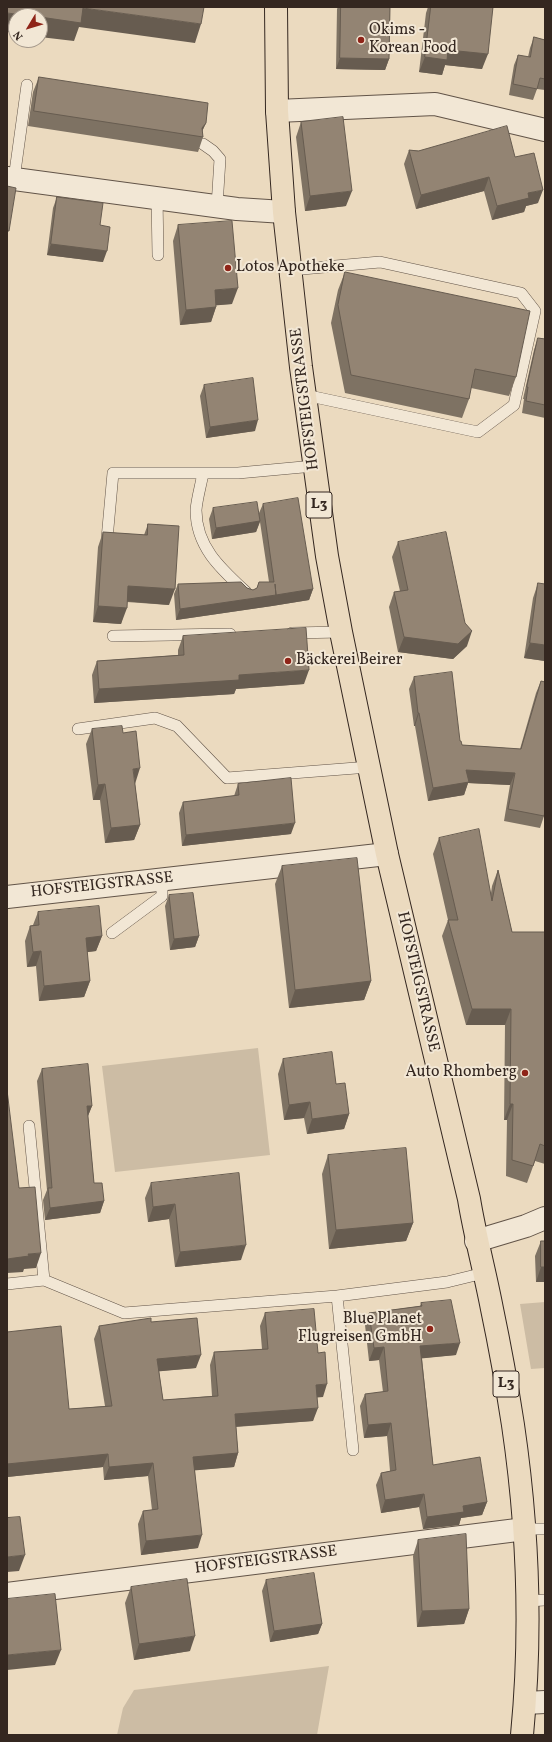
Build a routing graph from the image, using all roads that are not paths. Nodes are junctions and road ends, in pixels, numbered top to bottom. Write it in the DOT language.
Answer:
graph roads {
  1 [pos="276,7"];
  2 [pos="27,85"];
  3 [pos="277,111"];
  4 [pos="545,130"];
  5 [pos="203,144"];
  6 [pos="11,179"];
  7 [pos="157,197"];
  8 [pos="217,206"];
  9 [pos="284,212"];
  10 [pos="158,255"];
  11 [pos="291,270"];
  12 [pos="305,395"];
  13 [pos="314,466"];
  14 [pos="203,473"];
  15 [pos="107,539"];
  16 [pos="248,594"];
  17 [pos="341,632"];
  18 [pos="278,633"];
  19 [pos="239,634"];
  20 [pos="113,636"];
  21 [pos="78,729"];
  22 [pos="369,767"];
  23 [pos="387,854"];
  24 [pos="162,879"];
  25 [pos="7,897"];
  26 [pos="112,933"];
  27 [pos="29,1126"];
  28 [pos="545,1218"];
  29 [pos="476,1241"];
  30 [pos="484,1273"];
  31 [pos="44,1280"];
  32 [pos="7,1284"];
  33 [pos="337,1296"];
  34 [pos="353,1450"];
  35 [pos="535,1529"];
  36 [pos="7,1594"];
  37 [pos="536,1601"];
  38 [pos="535,1703"];
  39 [pos="522,1735"];
  1 -- 3 [label="main road, HOFSTEIGSTRASSE / L3"];
  2 -- 6 [label="lane"];
  3 -- 4 [label="street"];
  3 -- 9 [label="main road, HOFSTEIGSTRASSE / L3"];
  5 -- 8 [label="lane"];
  6 -- 7 [label="street"];
  7 -- 8 [label="street"];
  7 -- 10 [label="lane"];
  8 -- 9 [label="street"];
  9 -- 11 [label="main road, HOFSTEIGSTRASSE / L3"];
  11 -- 12 [label="main road, HOFSTEIGSTRASSE / L3"];
  11 -- 12 [label="lane"];
  12 -- 13 [label="main road, HOFSTEIGSTRASSE / L3"];
  13 -- 14 [label="lane"];
  13 -- 17 [label="main road, HOFSTEIGSTRASSE / L3"];
  14 -- 15 [label="lane"];
  14 -- 16 [label="lane"];
  17 -- 18 [label="lane"];
  17 -- 22 [label="main road, HOFSTEIGSTRASSE / L3"];
  19 -- 20 [label="lane"];
  21 -- 22 [label="lane"];
  22 -- 23 [label="main road, HOFSTEIGSTRASSE / L3"];
  23 -- 24 [label="street, HOFSTEIGSTRASSE"];
  23 -- 29 [label="main road, HOFSTEIGSTRASSE / L3"];
  24 -- 25 [label="street, HOFSTEIGSTRASSE"];
  24 -- 26 [label="lane"];
  27 -- 31 [label="lane"];
  28 -- 29 [label="street"];
  29 -- 30 [label="main road, HOFSTEIGSTRASSE / L3"];
  30 -- 33 [label="lane"];
  30 -- 35 [label="main road, HOFSTEIGSTRASSE / L3"];
  31 -- 32 [label="lane"];
  31 -- 33 [label="lane"];
  33 -- 34 [label="lane"];
  35 -- 36 [label="street, HOFSTEIGSTRASSE"];
  35 -- 37 [label="main road, HOFSTEIGSTRASSE / L3"];
  37 -- 38 [label="main road, HOFSTEIGSTRASSE / L3"];
  38 -- 39 [label="main road, HOFSTEIGSTRASSE / L3"];
}
